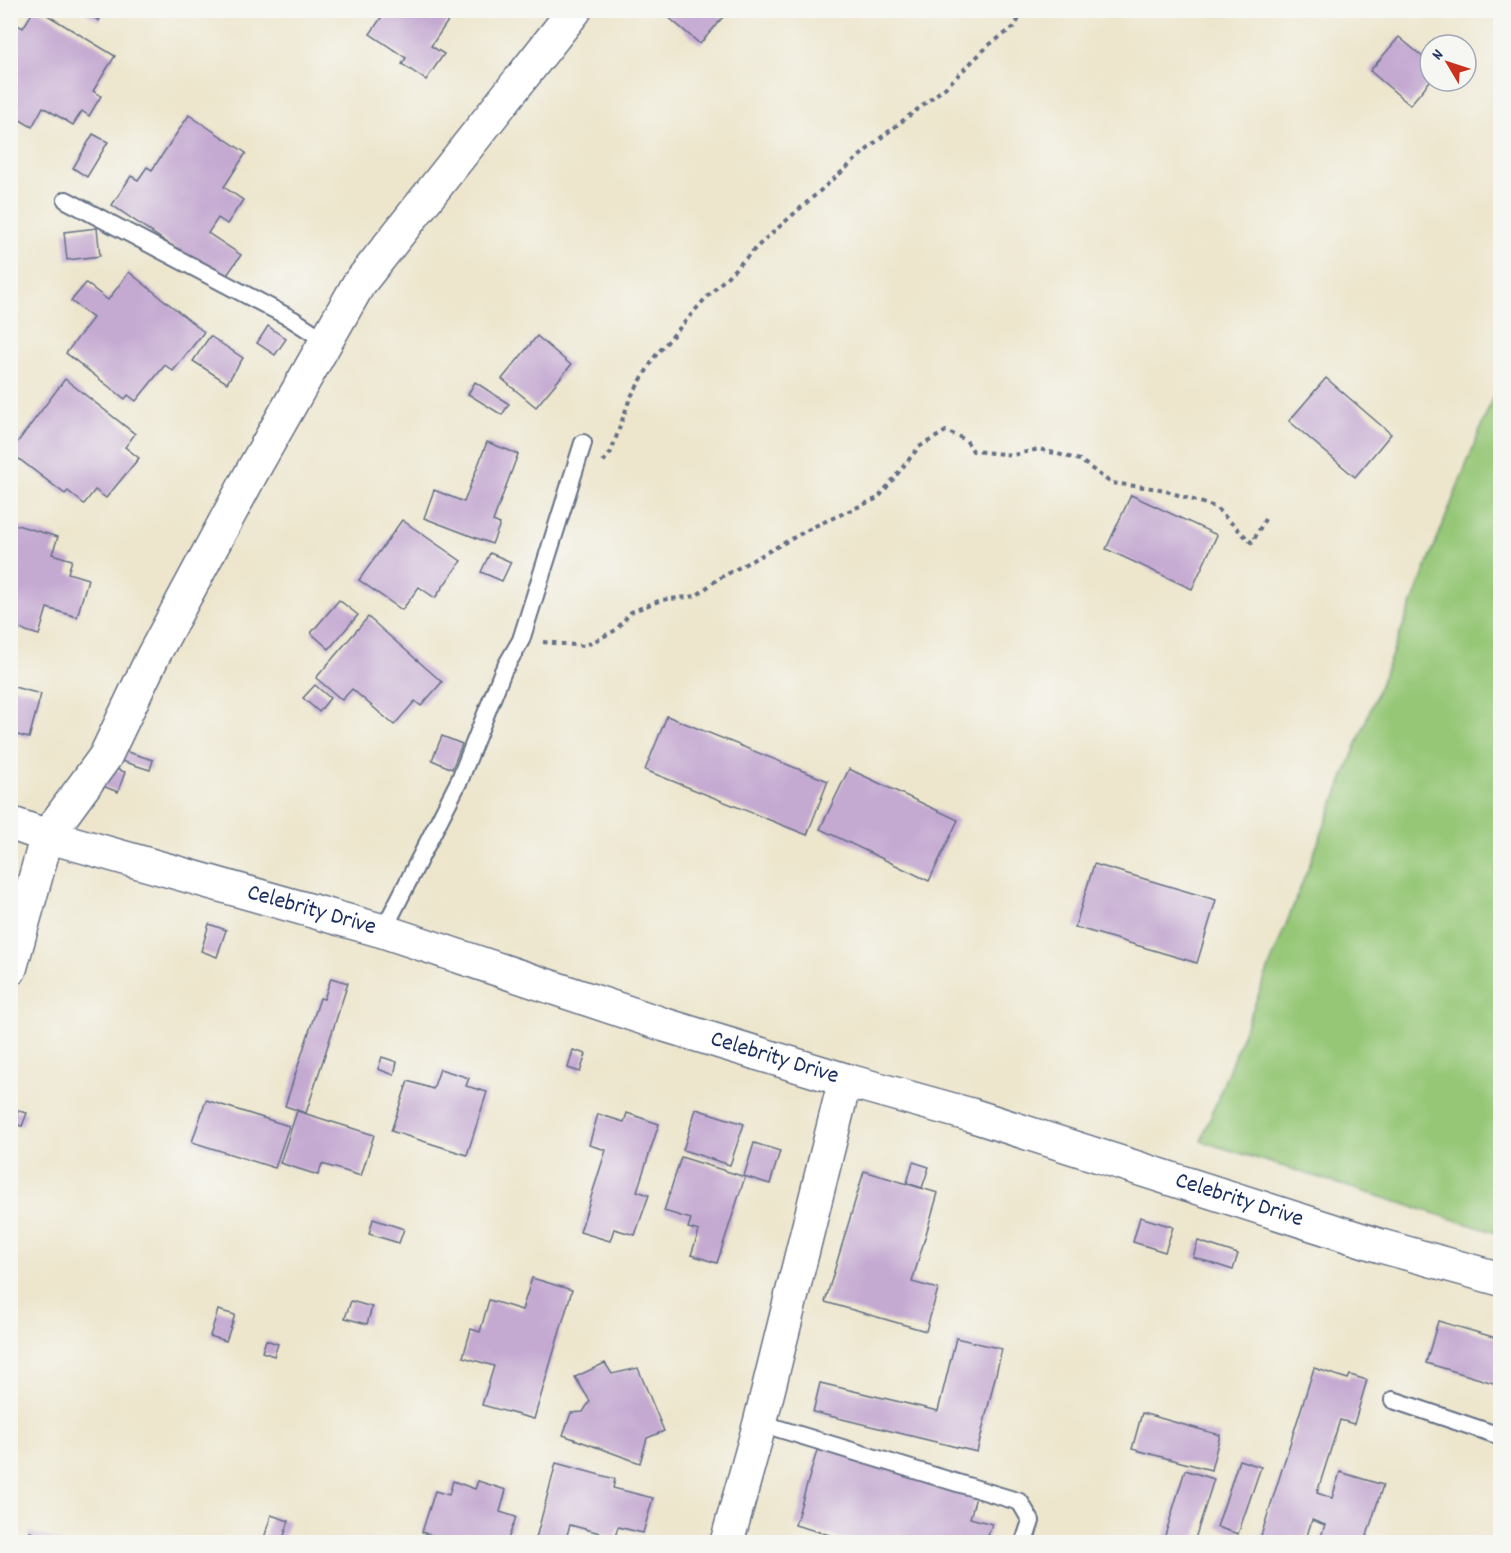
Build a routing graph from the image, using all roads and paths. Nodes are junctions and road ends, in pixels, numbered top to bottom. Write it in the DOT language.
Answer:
graph roads {
  1 [pos="574,10"];
  2 [pos="1024,10"];
  3 [pos="66,200"];
  4 [pos="327,341"];
  5 [pos="583,443"];
  6 [pos="596,470"];
  7 [pos="1265,519"];
  8 [pos="521,639"];
  9 [pos="10,823"];
  10 [pos="46,836"];
  11 [pos="383,931"];
  12 [pos="10,969"];
  13 [pos="845,1080"];
  14 [pos="1500,1279"];
  15 [pos="1393,1400"];
  16 [pos="760,1423"];
  17 [pos="1500,1436"];
  18 [pos="727,1542"];
  19 [pos="1024,1542"];
  1 -- 4 [label="street"];
  2 -- 6 [label="path"];
  3 -- 4 [label="lane"];
  4 -- 10 [label="street"];
  5 -- 8 [label="lane"];
  7 -- 8 [label="path"];
  8 -- 11 [label="lane"];
  9 -- 10 [label="street, Celebrity Drive"];
  10 -- 11 [label="street, Celebrity Drive"];
  10 -- 12 [label="street"];
  11 -- 13 [label="street, Celebrity Drive"];
  13 -- 14 [label="street, Celebrity Drive"];
  13 -- 16 [label="street"];
  15 -- 17 [label="lane"];
  16 -- 18 [label="street"];
  16 -- 19 [label="lane"];
}
